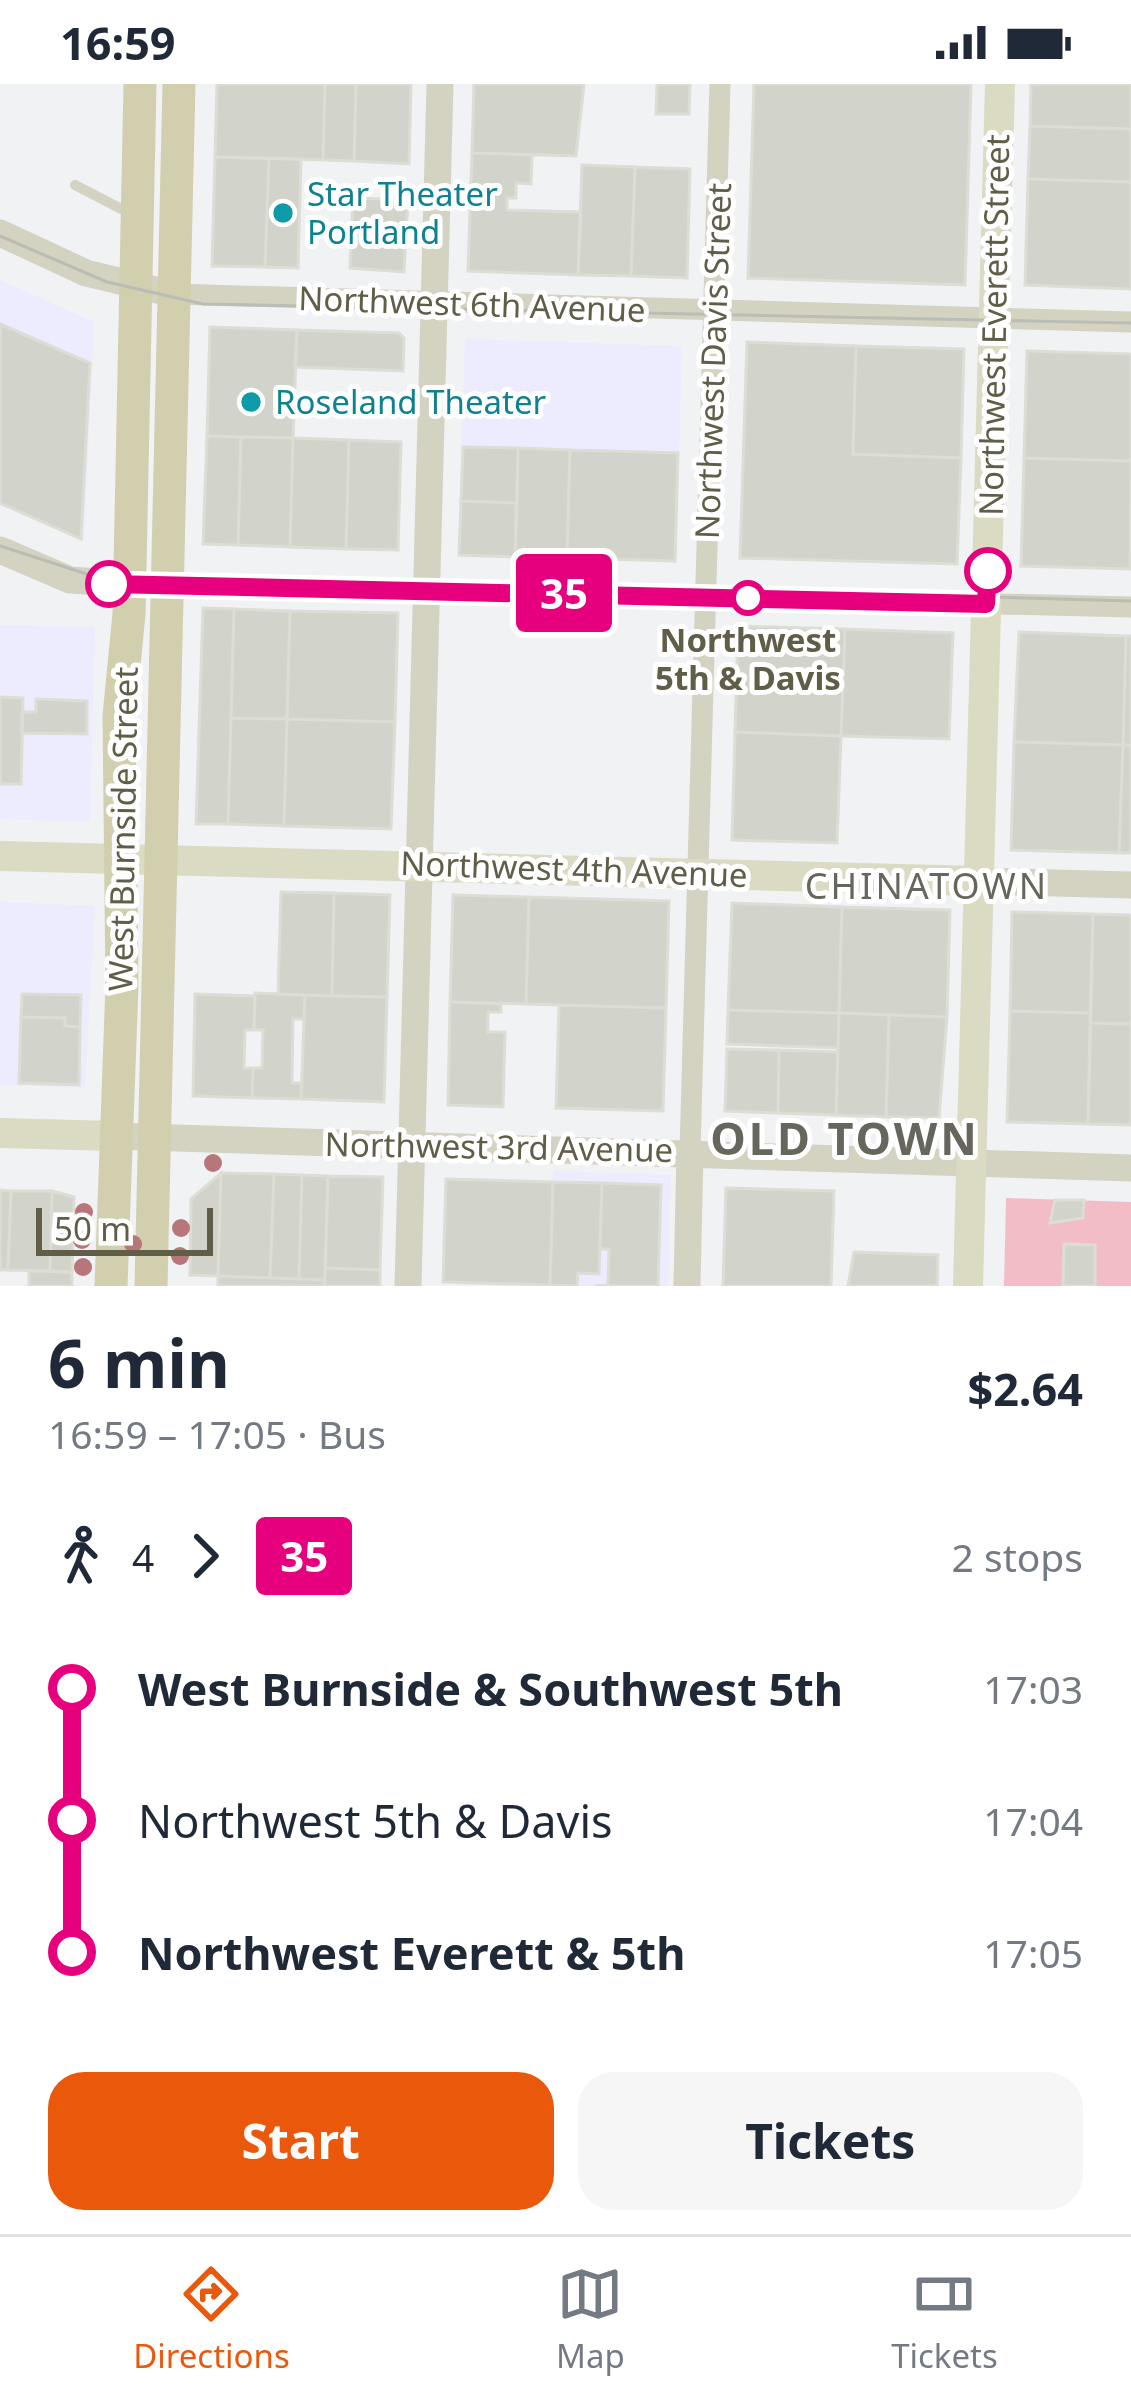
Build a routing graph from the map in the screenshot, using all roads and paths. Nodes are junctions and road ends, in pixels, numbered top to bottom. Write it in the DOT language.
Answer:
graph roads {
  1 [pos="140,84"];
  2 [pos="178,84"];
  3 [pos="440,84"];
  4 [pos="720,84"];
  5 [pos="1000,84"];
  6 [pos="75,185"];
  7 [pos="136,217"];
  8 [pos="0,233"];
  9 [pos="134,287"];
  10 [pos="173,294"];
  11 [pos="434,303"];
  12 [pos="714,311"];
  13 [pos="994,318"];
  14 [pos="1131,322"];
  15 [pos="0,550"];
  16 [pos="166,583"];
  17 [pos="129,584"];
  18 [pos="427,588"];
  19 [pos="706,597"];
  20 [pos="986,604"];
  21 [pos="1131,607"];
  22 [pos="0,856"];
  23 [pos="118,857"];
  24 [pos="161,858"];
  25 [pos="420,864"];
  26 [pos="699,873"];
  27 [pos="979,881"];
  28 [pos="1131,885"];
  29 [pos="0,1133"];
  30 [pos="114,1136"];
  31 [pos="155,1137"];
  32 [pos="412,1145"];
  33 [pos="691,1151"];
  34 [pos="971,1164"];
  35 [pos="1131,1168"];
  36 [pos="111,1286"];
  37 [pos="151,1286"];
  38 [pos="408,1286"];
  39 [pos="687,1286"];
  40 [pos="968,1286"];
  1 -- 7 [label="main road, West Burnside Street"];
  2 -- 10 [label="main road, West Burnside Street"];
  3 -- 11 [label="street"];
  4 -- 12 [label="street, Northwest Davis Street"];
  5 -- 13 [label="main road, Northwest Everett Street"];
  6 -- 7 [label="lane"];
  7 -- 9 [label="main road, West Burnside Street"];
  8 -- 9 [label="street"];
  9 -- 10 [label="street"];
  9 -- 17 [label="main road, West Burnside Street"];
  10 -- 11 [label="street, Northwest 6th Avenue"];
  10 -- 16 [label="main road, West Burnside Street"];
  11 -- 12 [label="street, Northwest 6th Avenue"];
  11 -- 18 [label="street"];
  12 -- 13 [label="street, Northwest 6th Avenue"];
  12 -- 19 [label="street, Northwest Davis Street"];
  13 -- 14 [label="street, Northwest 6th Avenue"];
  13 -- 20 [label="main road, Northwest Everett Street"];
  15 -- 17 [label="street"];
  16 -- 17 [label="street"];
  16 -- 18 [label="street"];
  16 -- 24 [label="main road, West Burnside Street"];
  17 -- 23 [label="main road, West Burnside Street"];
  18 -- 19 [label="street"];
  18 -- 25 [label="street"];
  19 -- 20 [label="street"];
  19 -- 26 [label="street, Northwest Davis Street"];
  20 -- 21 [label="street"];
  20 -- 27 [label="main road, Northwest Everett Street"];
  22 -- 23 [label="main road, Northwest 4th Avenue"];
  23 -- 24 [label="main road, Northwest 4th Avenue"];
  23 -- 30 [label="main road, West Burnside Street"];
  24 -- 25 [label="main road, Northwest 4th Avenue"];
  24 -- 31 [label="main road, West Burnside Street"];
  25 -- 26 [label="main road, Northwest 4th Avenue"];
  25 -- 32 [label="street"];
  26 -- 27 [label="main road, Northwest 4th Avenue"];
  26 -- 33 [label="street, Northwest Davis Street"];
  27 -- 28 [label="street, Northwest 4th Avenue"];
  27 -- 34 [label="main road, Northwest Everett Street"];
  29 -- 30 [label="main road"];
  30 -- 31 [label="street, Northwest 3rd Avenue"];
  30 -- 36 [label="main road, West Burnside Street"];
  31 -- 32 [label="street, Northwest 3rd Avenue"];
  31 -- 37 [label="main road, West Burnside Street"];
  32 -- 33 [label="street, Northwest 3rd Avenue"];
  32 -- 38 [label="street"];
  33 -- 34 [label="street, Northwest 3rd Avenue"];
  33 -- 39 [label="street, Northwest Davis Street"];
  34 -- 35 [label="street, Northwest 3rd Avenue"];
  34 -- 40 [label="main road, Northwest Everett Street"];
}
